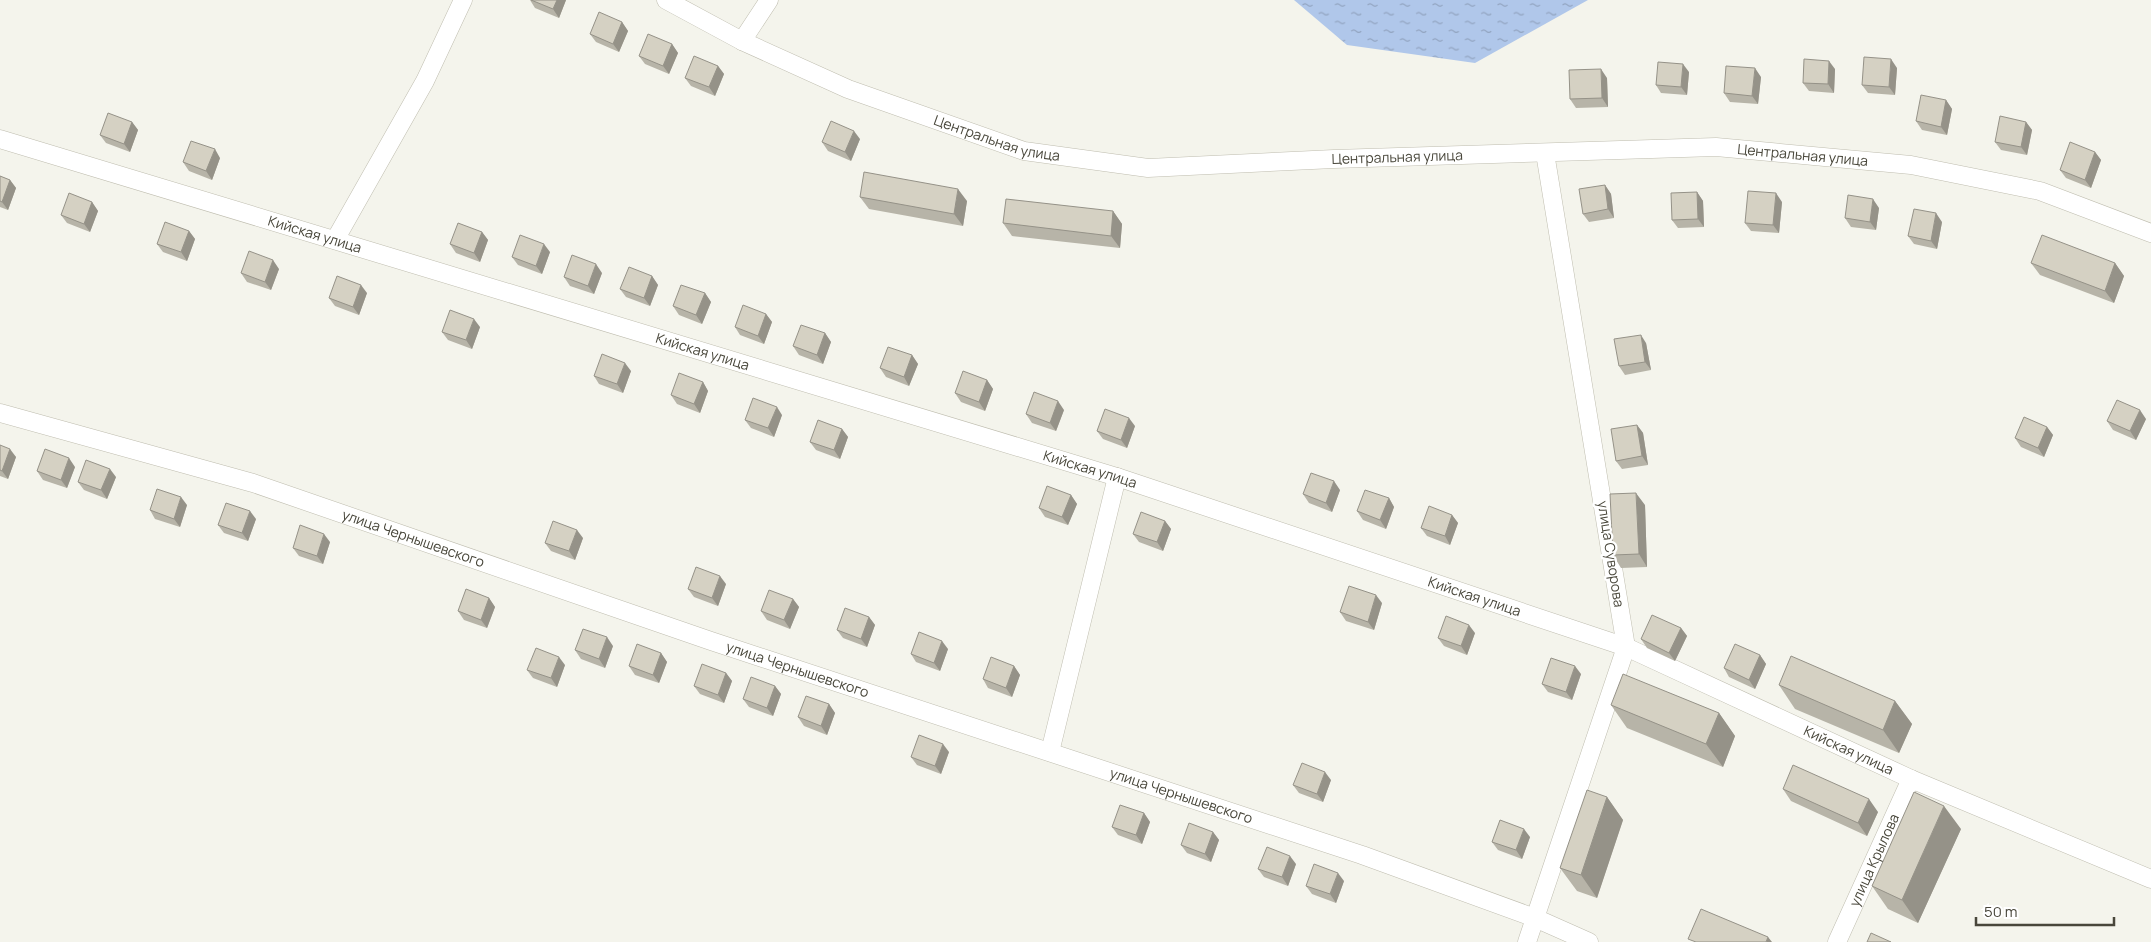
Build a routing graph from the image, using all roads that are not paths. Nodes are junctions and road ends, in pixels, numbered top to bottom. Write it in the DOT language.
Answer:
graph roads {
  1 [pos="463,0"];
  2 [pos="666,0"];
  3 [pos="769,0"];
  4 [pos="742,41"];
  5 [pos="0,139"];
  6 [pos="1545,153"];
  7 [pos="2151,233"];
  8 [pos="335,240"];
  9 [pos="0,413"];
  10 [pos="1117,477"];
  11 [pos="1626,647"];
  12 [pos="1050,752"];
  13 [pos="1911,779"];
  14 [pos="2151,879"];
  15 [pos="1535,918"];
  16 [pos="1527,942"];
  17 [pos="1589,942"];
  18 [pos="1837,942"];
  1 -- 8 [label="street"];
  2 -- 4 [label="street, Центральная улица"];
  3 -- 4 [label="street"];
  4 -- 6 [label="street, Центральная улица"];
  5 -- 8 [label="street, Кийская улица"];
  6 -- 7 [label="street, Центральная улица"];
  6 -- 11 [label="street, улица Суворова"];
  8 -- 10 [label="street, Кийская улица"];
  9 -- 12 [label="street, улица Чернышевского"];
  10 -- 11 [label="street, Кийская улица"];
  10 -- 12 [label="street"];
  11 -- 13 [label="street, Кийская улица"];
  11 -- 15 [label="street, улица Суворова"];
  12 -- 15 [label="street, улица Чернышевского"];
  13 -- 14 [label="street, Кийская улица"];
  13 -- 18 [label="street, улица Крылова"];
  15 -- 16 [label="street, улица Суворова"];
  15 -- 17 [label="street, улица Чернышевского"];
}
